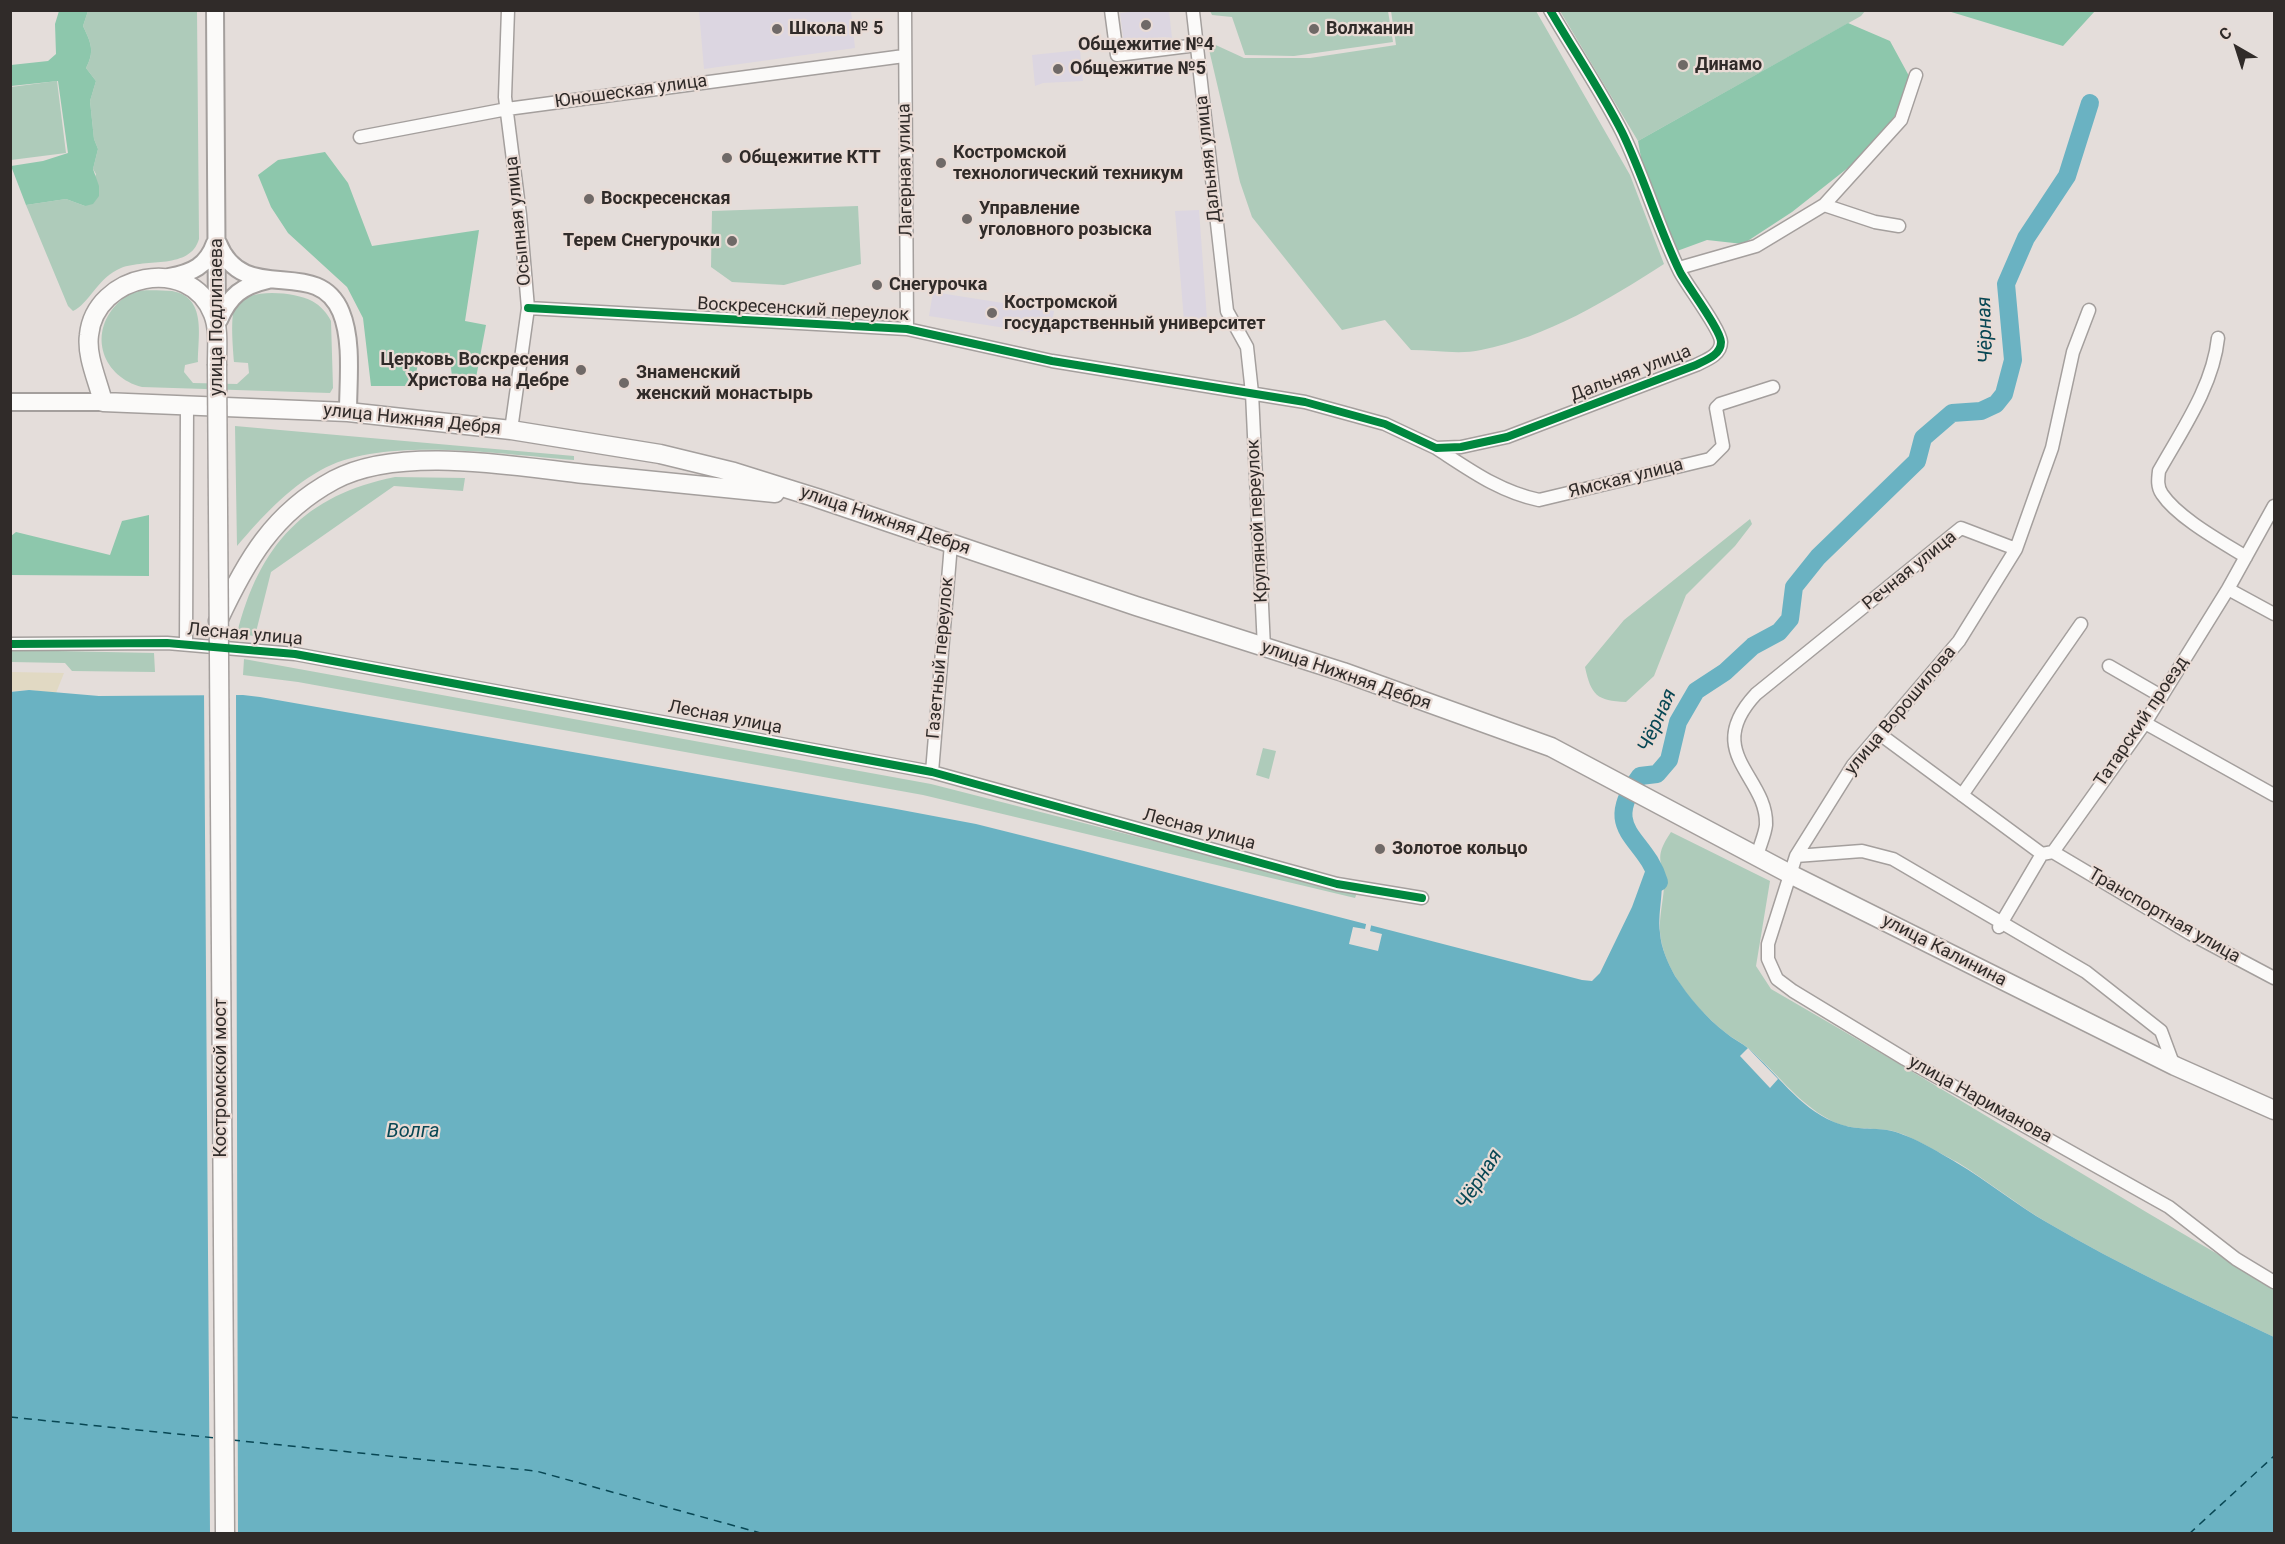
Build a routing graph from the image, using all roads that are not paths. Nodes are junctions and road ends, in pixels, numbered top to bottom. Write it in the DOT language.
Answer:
graph roads {
  1 [pos="214,10"];
  2 [pos="508,10"];
  3 [pos="905,10"];
  4 [pos="1111,10"];
  5 [pos="1550,10"];
  6 [pos="1193,12"];
  7 [pos="1197,45"];
  8 [pos="904,56"];
  9 [pos="1916,75"];
  10 [pos="507,109"];
  11 [pos="360,137"];
  12 [pos="1824,205"];
  13 [pos="1899,226"];
  14 [pos="217,239"];
  15 [pos="1679,268"];
  16 [pos="169,277"];
  17 [pos="269,280"];
  18 [pos="528,308"];
  19 [pos="2089,310"];
  20 [pos="217,325"];
  21 [pos="907,329"];
  22 [pos="2218,338"];
  23 [pos="1773,387"];
  24 [pos="1252,393"];
  25 [pos="10,402"];
  26 [pos="103,402"];
  27 [pos="187,405"];
  28 [pos="348,412"];
  29 [pos="511,430"];
  30 [pos="1436,448"];
  31 [pos="817,498"];
  32 [pos="2274,506"];
  33 [pos="951,544"];
  34 [pos="2016,549"];
  35 [pos="2246,557"];
  36 [pos="2228,589"];
  37 [pos="2274,614"];
  38 [pos="218,623"];
  39 [pos="2081,624"];
  40 [pos="10,644"];
  41 [pos="186,644"];
  42 [pos="1264,648"];
  43 [pos="2109,666"];
  44 [pos="2161,696"];
  45 [pos="2145,723"];
  46 [pos="1881,735"];
  47 [pos="932,772"];
  48 [pos="1962,795"];
  49 [pos="2274,795"];
  50 [pos="1714,834"];
  51 [pos="2047,853"];
  52 [pos="1796,856"];
  53 [pos="1756,857"];
  54 [pos="1790,874"];
  55 [pos="1422,898"];
  56 [pos="2001,925"];
  57 [pos="2274,978"];
  58 [pos="2175,1066"];
  59 [pos="2274,1110"];
  60 [pos="2274,1282"];
  61 [pos="225,1533"];
  1 -- 14 [label="main road, улица Подлипаева"];
  2 -- 10 [label="street, Осыпная улица"];
  3 -- 8 [label="street, Лагерная улица"];
  4 -- 7 [label="street"];
  5 -- 15 [label="street, Дальняя улица"];
  6 -- 7 [label="street, Дальняя улица"];
  7 -- 24 [label="street, Дальняя улица"];
  8 -- 10 [label="street, Юношеская улица"];
  8 -- 21 [label="street, Лагерная улица"];
  9 -- 12 [label="street"];
  10 -- 11 [label="street, Юношеская улица"];
  10 -- 18 [label="street, Осыпная улица"];
  12 -- 13 [label="street"];
  12 -- 15 [label="street"];
  14 -- 16 [label="main road"];
  14 -- 17 [label="main road"];
  14 -- 20 [label="main road, улица Подлипаева"];
  15 -- 30 [label="street, Дальняя улица"];
  16 -- 20 [label="highway"];
  16 -- 26 [label="highway"];
  17 -- 20 [label="main road"];
  17 -- 28 [label="main road"];
  18 -- 21 [label="street, Воскресенский переулок"];
  18 -- 29 [label="street, Осыпная улица"];
  19 -- 34 [label="street"];
  20 -- 38 [label="highway, улица Подлипаева, bridge"];
  21 -- 24 [label="street, Воскресенский переулок"];
  22 -- 35 [label="street"];
  23 -- 30 [label="street, Ямская улица"];
  24 -- 30 [label="street, Дальняя улица"];
  24 -- 42 [label="street, Крупяной переулок"];
  25 -- 26 [label="main road, улица Нижняя Дебря"];
  26 -- 27 [label="highway, улица Нижняя Дебря"];
  27 -- 28 [label="highway, улица Нижняя Дебря"];
  27 -- 41 [label="street"];
  28 -- 29 [label="highway, улица Нижняя Дебря"];
  29 -- 31 [label="highway, улица Нижняя Дебря"];
  31 -- 33 [label="highway, улица Нижняя Дебря"];
  31 -- 38 [label="highway"];
  32 -- 35 [label="street, Татарский проезд"];
  33 -- 42 [label="highway, улица Нижняя Дебря"];
  33 -- 47 [label="street, Газетный переулок"];
  34 -- 46 [label="street, улица Ворошилова"];
  34 -- 53 [label="street, Речная улица"];
  35 -- 36 [label="street, Татарский проезд"];
  36 -- 37 [label="street"];
  36 -- 44 [label="street, Татарский проезд"];
  38 -- 61 [label="highway, Костромской мост, bridge"];
  39 -- 48 [label="street"];
  40 -- 41 [label="street, Лесная улица"];
  41 -- 47 [label="street, Лесная улица"];
  42 -- 50 [label="highway, улица Нижняя Дебря"];
  43 -- 44 [label="street"];
  44 -- 45 [label="street, Татарский проезд"];
  45 -- 49 [label="street"];
  45 -- 51 [label="street, Татарский проезд"];
  46 -- 48 [label="street, Транспортная улица"];
  46 -- 52 [label="street, улица Ворошилова"];
  47 -- 55 [label="street, Лесная улица"];
  48 -- 51 [label="street, Транспортная улица"];
  50 -- 53 [label="highway, улица Калинина"];
  51 -- 56 [label="street, Татарский проезд"];
  51 -- 57 [label="street, Транспортная улица"];
  52 -- 54 [label="street, улица Ворошилова"];
  52 -- 56 [label="street"];
  53 -- 54 [label="highway, улица Калинина"];
  54 -- 58 [label="highway, улица Калинина"];
  54 -- 60 [label="street, улица Нариманова"];
  56 -- 58 [label="street"];
  58 -- 59 [label="highway, улица Калинина"];
}
